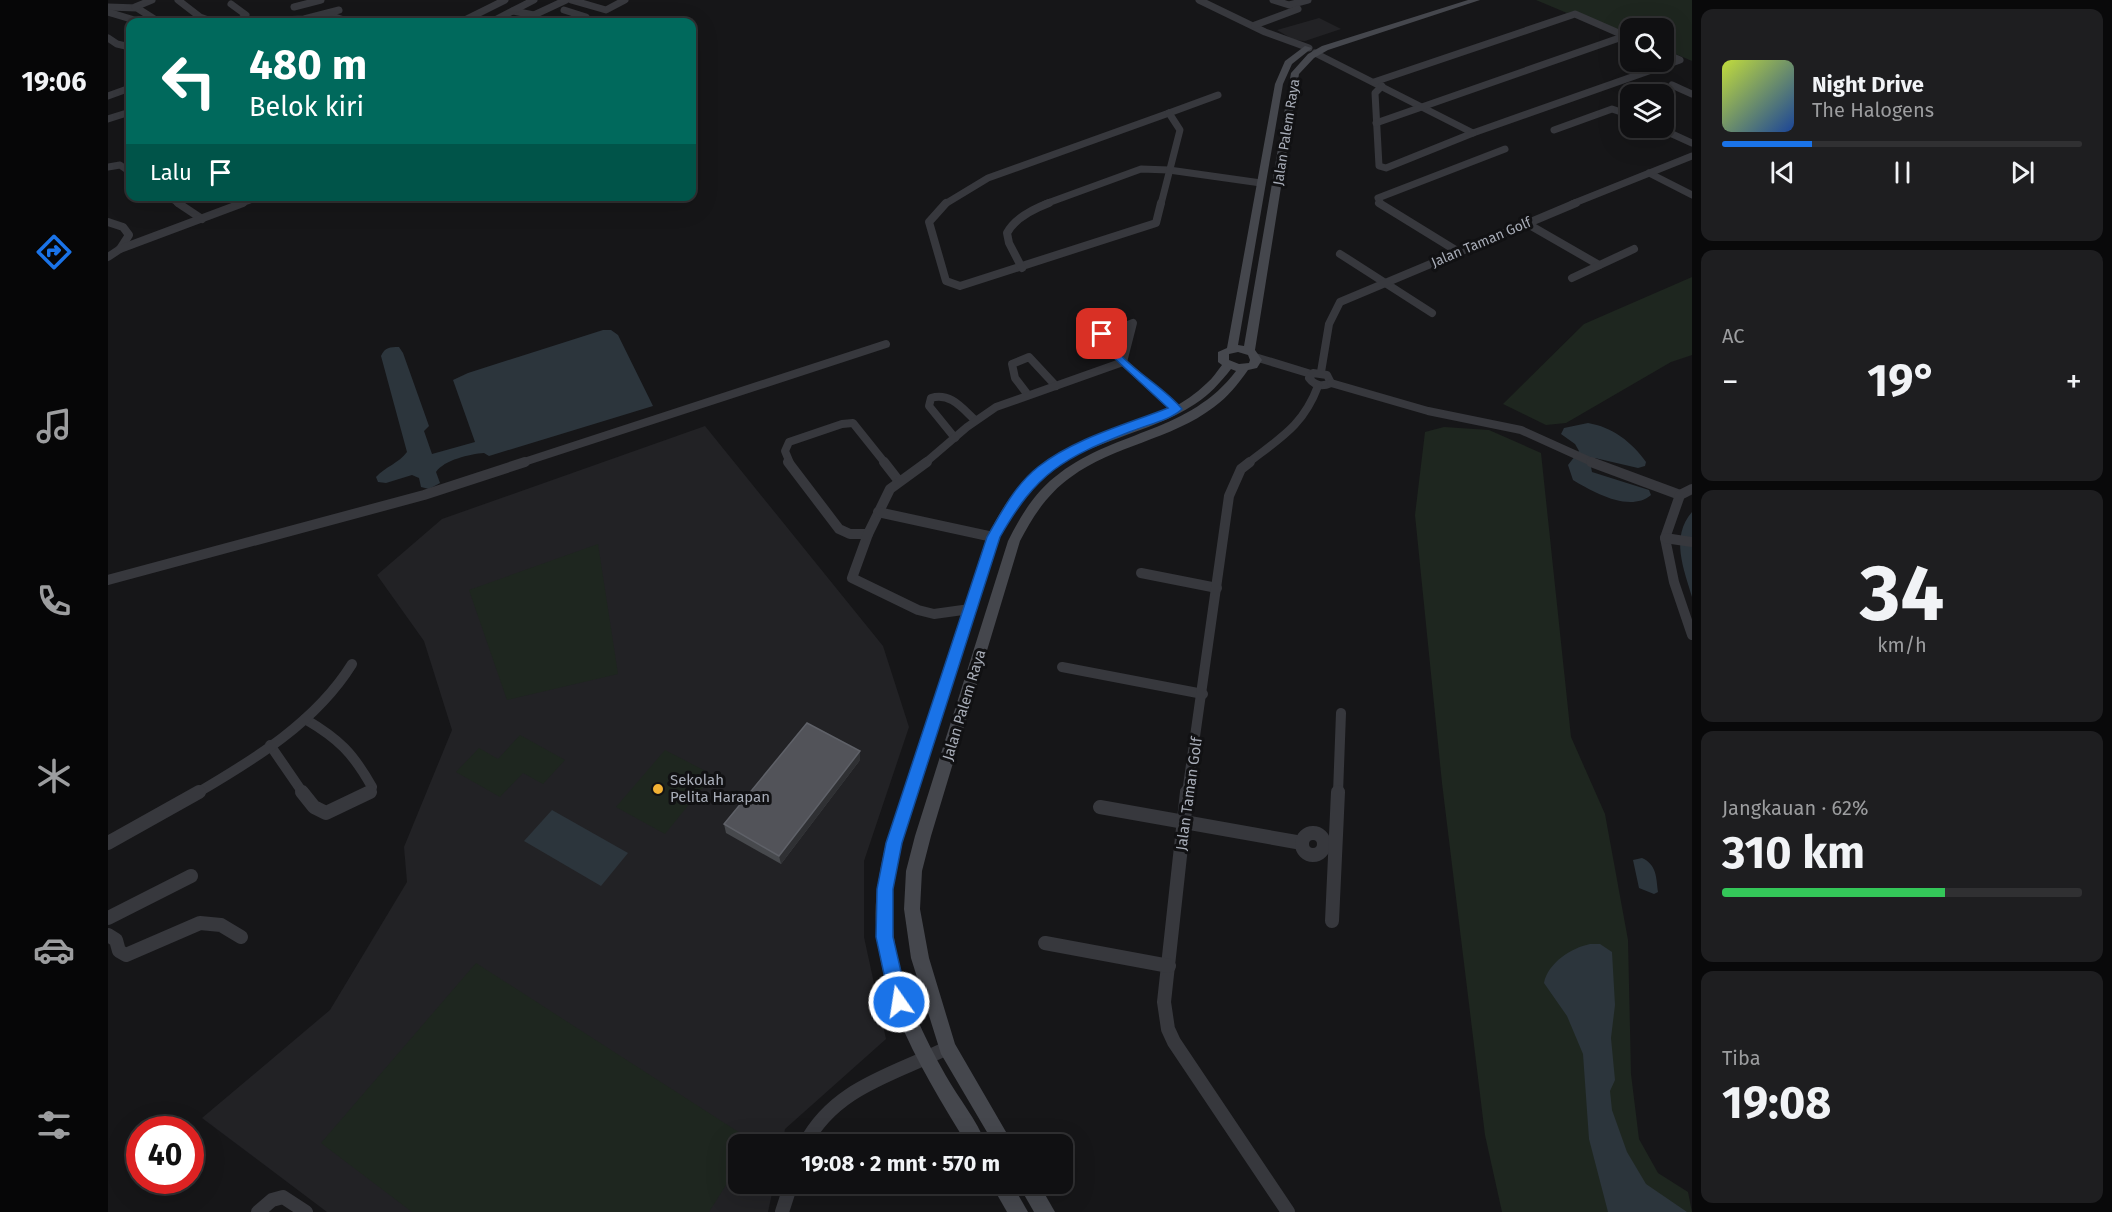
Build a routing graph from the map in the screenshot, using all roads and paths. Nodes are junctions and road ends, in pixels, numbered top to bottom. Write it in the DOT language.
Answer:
graph roads {
  1 [pos="152,0"];
  2 [pos="194,0"];
  3 [pos="286,0"];
  4 [pos="321,0"];
  5 [pos="506,0"];
  6 [pos="534,0"];
  7 [pos="566,0"];
  8 [pos="571,0"];
  9 [pos="596,0"];
  10 [pos="625,0"];
  11 [pos="1199,0"];
  12 [pos="1273,0"];
  13 [pos="1308,0"];
  14 [pos="1453,0"];
  15 [pos="1476,0"];
  16 [pos="181,2"];
  17 [pos="344,3"];
  18 [pos="231,4"];
  19 [pos="587,5"];
  20 [pos="108,7"];
  21 [pos="135,7"];
  22 [pos="294,7"];
  23 [pos="1298,9"];
  24 [pos="339,10"];
  25 [pos="564,10"];
  26 [pos="513,11"];
  27 [pos="108,12"];
  28 [pos="283,13"];
  29 [pos="120,14"];
  30 [pos="326,14"];
  31 [pos="130,18"];
  32 [pos="153,18"];
  33 [pos="203,18"];
  34 [pos="243,18"];
  35 [pos="280,18"];
  36 [pos="293,18"];
  37 [pos="307,18"];
  38 [pos="335,18"];
  39 [pos="339,18"];
  40 [pos="470,18"];
  41 [pos="499,18"];
  42 [pos="585,18"];
  43 [pos="108,19"];
  44 [pos="1255,25"];
  45 [pos="1620,34"];
  46 [pos="1620,40"];
  47 [pos="110,41"];
  48 [pos="126,46"];
  49 [pos="1312,50"];
  50 [pos="1646,72"];
  51 [pos="1374,82"];
  52 [pos="1382,86"];
  53 [pos="1674,87"];
  54 [pos="126,89"];
  55 [pos="1692,94"];
  56 [pos="1218,95"];
  57 [pos="108,96"];
  58 [pos="1421,106"];
  59 [pos="1169,112"];
  60 [pos="1620,112"];
  61 [pos="126,113"];
  62 [pos="108,119"];
  63 [pos="126,119"];
  64 [pos="1376,123"];
  65 [pos="108,124"];
  66 [pos="1554,130"];
  67 [pos="1473,134"];
  68 [pos="1674,135"];
  69 [pos="1692,143"];
  70 [pos="1505,149"];
  71 [pos="1692,156"];
  72 [pos="108,167"];
  73 [pos="126,169"];
  74 [pos="1169,170"];
  75 [pos="1649,173"];
  76 [pos="1261,183"];
  77 [pos="1692,195"];
  78 [pos="175,201"];
  79 [pos="248,201"];
  80 [pos="202,219"];
  81 [pos="108,222"];
  82 [pos="1526,223"];
  83 [pos="129,235"];
  84 [pos="144,241"];
  85 [pos="120,249"];
  86 [pos="1634,249"];
  87 [pos="1457,251"];
  88 [pos="1340,254"];
  89 [pos="108,256"];
  90 [pos="1599,265"];
  91 [pos="1022,268"];
  92 [pos="1572,278"];
  93 [pos="1385,283"];
  94 [pos="1432,313"];
  95 [pos="886,344"];
  96 [pos="1232,348"];
  97 [pos="1251,360"];
  98 [pos="1123,362"];
  99 [pos="1228,365"];
  100 [pos="1318,379"];
  101 [pos="1056,386"];
  102 [pos="1028,395"];
  103 [pos="1176,409"];
  104 [pos="975,420"];
  105 [pos="955,438"];
  106 [pos="898,480"];
  107 [pos="1692,489"];
  108 [pos="1680,495"];
  109 [pos="878,512"];
  110 [pos="868,534"];
  111 [pos="994,535"];
  112 [pos="1670,538"];
  113 [pos="1692,542"];
  114 [pos="1141,573"];
  115 [pos="108,580"];
  116 [pos="1217,588"];
  117 [pos="970,609"];
  118 [pos="1692,635"];
  119 [pos="352,664"];
  120 [pos="1062,667"];
  121 [pos="1203,694"];
  122 [pos="1341,713"];
  123 [pos="305,719"];
  124 [pos="270,745"];
  125 [pos="1100,807"];
  126 [pos="1183,821"];
  127 [pos="108,843"];
  128 [pos="1330,847"];
  129 [pos="191,876"];
  130 [pos="108,918"];
  131 [pos="1332,921"];
  132 [pos="108,935"];
  133 [pos="241,937"];
  134 [pos="1045,943"];
  135 [pos="1169,966"];
  136 [pos="947,1048"];
  137 [pos="926,1061"];
  138 [pos="810,1134"];
  139 [pos="971,1134"];
  140 [pos="998,1134"];
  141 [pos="788,1194"];
  142 [pos="1007,1194"];
  143 [pos="1034,1194"];
  144 [pos="1281,1210"];
  145 [pos="258,1212"];
  146 [pos="306,1212"];
  147 [pos="782,1212"];
  148 [pos="1018,1212"];
  149 [pos="1045,1212"];
  1 -- 21 [label="street"];
  2 -- 16 [label="street"];
  3 -- 22 [label="street"];
  4 -- 22 [label="street"];
  5 -- 40 [label="street"];
  6 -- 26 [label="street"];
  7 -- 26 [label="street"];
  8 -- 19 [label="street"];
  9 -- 19 [label="street"];
  10 -- 19 [label="street"];
  11 -- 44 [label="street"];
  12 -- 13 [label="street"];
  14 -- 49 [label="street, Jalan Palem Raya"];
  15 -- 49 [label="street, Jalan Palem Raya"];
  16 -- 33 [label="street"];
  17 -- 24 [label="street"];
  18 -- 34 [label="street"];
  20 -- 21 [label="street"];
  21 -- 32 [label="street"];
  22 -- 36 [label="street"];
  23 -- 44 [label="street"];
  24 -- 30 [label="street"];
  24 -- 39 [label="street"];
  25 -- 42 [label="street"];
  26 -- 41 [label="street"];
  27 -- 29 [label="street"];
  28 -- 35 [label="street"];
  29 -- 31 [label="street"];
  29 -- 43 [label="street"];
  30 -- 37 [label="street"];
  30 -- 38 [label="street"];
  44 -- 49 [label="street"];
  45 -- 51 [label="street"];
  46 -- 58 [label="street"];
  47 -- 48 [label="street"];
  49 -- 51 [label="street"];
  49 -- 76 [label="street, Jalan Palem Raya"];
  49 -- 97 [label="street, Jalan Palem Raya"];
  50 -- 67 [label="street"];
  51 -- 52 [label="street"];
  52 -- 58 [label="street"];
  52 -- 64 [label="street"];
  53 -- 55 [label="street"];
  54 -- 57 [label="street"];
  56 -- 59 [label="street"];
  58 -- 64 [label="street"];
  58 -- 67 [label="street"];
  59 -- 74 [label="street"];
  59 -- 91 [label="street"];
  60 -- 66 [label="street"];
  61 -- 62 [label="street"];
  63 -- 65 [label="street"];
  64 -- 67 [label="street"];
  68 -- 69 [label="street"];
  70 -- 87 [label="street"];
  71 -- 75 [label="street, Jalan Taman Golf"];
  72 -- 73 [label="street"];
  74 -- 76 [label="street"];
  74 -- 91 [label="street"];
  74 -- 91 [label="street"];
  75 -- 77 [label="street"];
  75 -- 82 [label="street, Jalan Taman Golf"];
  76 -- 96 [label="street, Jalan Palem Raya"];
  78 -- 80 [label="street"];
  79 -- 80 [label="street"];
  80 -- 84 [label="street"];
  81 -- 83 [label="street"];
  82 -- 87 [label="street, Jalan Taman Golf"];
  82 -- 90 [label="street"];
  83 -- 84 [label="street"];
  83 -- 85 [label="street"];
  84 -- 85 [label="street"];
  85 -- 89 [label="street"];
  86 -- 90 [label="street"];
  87 -- 93 [label="street, Jalan Taman Golf"];
  88 -- 93 [label="street"];
  90 -- 92 [label="street"];
  93 -- 94 [label="street"];
  93 -- 100 [label="street, Jalan Taman Golf"];
  95 -- 115 [label="street"];
  96 -- 97 [label="street"];
  96 -- 99 [label="street, Jalan Palem Raya"];
  97 -- 99 [label="street"];
  97 -- 100 [label="street"];
  97 -- 136 [label="street, Jalan Palem Raya"];
  98 -- 98 [label="street"];
  98 -- 101 [label="street"];
  98 -- 103 [label="street"];
  99 -- 103 [label="street, Jalan Palem Raya"];
  100 -- 108 [label="street"];
  100 -- 116 [label="street, Jalan Taman Golf"];
  101 -- 102 [label="street"];
  101 -- 102 [label="street"];
  102 -- 104 [label="street"];
  103 -- 111 [label="street, Jalan Palem Raya"];
  104 -- 105 [label="street"];
  104 -- 105 [label="street"];
  105 -- 106 [label="street"];
  106 -- 109 [label="street"];
  106 -- 110 [label="street"];
  107 -- 108 [label="street"];
  108 -- 112 [label="street"];
  109 -- 110 [label="street"];
  109 -- 111 [label="street"];
  110 -- 117 [label="street"];
  111 -- 117 [label="street, Jalan Palem Raya"];
  112 -- 113 [label="street"];
  112 -- 118 [label="street"];
  114 -- 116 [label="street"];
  116 -- 121 [label="street, Jalan Taman Golf"];
  117 -- 137 [label="street, Jalan Palem Raya"];
  119 -- 123 [label="street"];
  120 -- 121 [label="street"];
  121 -- 126 [label="street, Jalan Taman Golf"];
  122 -- 128 [label="street"];
  123 -- 124 [label="street"];
  123 -- 124 [label="street"];
  124 -- 127 [label="street"];
  125 -- 126 [label="street"];
  126 -- 128 [label="street"];
  126 -- 135 [label="street, Jalan Taman Golf"];
  128 -- 131 [label="street"];
  129 -- 130 [label="street"];
  132 -- 133 [label="street"];
  134 -- 135 [label="street"];
  135 -- 144 [label="street, Jalan Taman Golf"];
  136 -- 137 [label="street"];
  136 -- 140 [label="street, Jalan Palem Raya"];
  137 -- 138 [label="street"];
  137 -- 139 [label="street, Jalan Palem Raya"];
  141 -- 147 [label="street"];
  142 -- 148 [label="street"];
  143 -- 149 [label="street"];
  145 -- 146 [label="street"];
}
